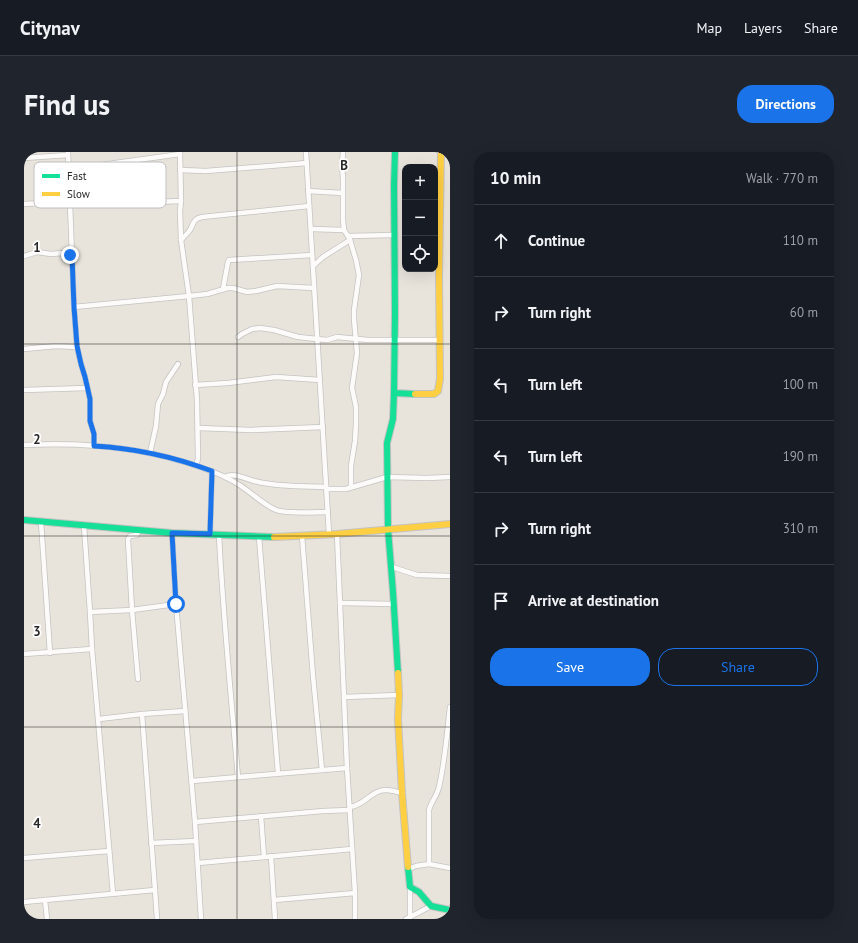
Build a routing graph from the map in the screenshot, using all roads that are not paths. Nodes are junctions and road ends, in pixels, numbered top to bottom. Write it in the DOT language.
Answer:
graph roads {
  1 [pos="306,152"];
  2 [pos="343,152"];
  3 [pos="395,152"];
  4 [pos="441,152"];
  5 [pos="180,153"];
  6 [pos="68,154"];
  7 [pos="24,158"];
  8 [pos="121,162"];
  9 [pos="307,163"];
  10 [pos="180,170"];
  11 [pos="308,191"];
  12 [pos="343,192"];
  13 [pos="181,201"];
  14 [pos="166,202"];
  15 [pos="24,204"];
  16 [pos="34,204"];
  17 [pos="309,206"];
  18 [pos="71,208"];
  19 [pos="311,229"];
  20 [pos="344,230"];
  21 [pos="394,235"];
  22 [pos="349,238"];
  23 [pos="181,240"];
  24 [pos="312,255"];
  25 [pos="24,256"];
  26 [pos="72,256"];
  27 [pos="313,266"];
  28 [pos="314,288"];
  29 [pos="223,289"];
  30 [pos="189,296"];
  31 [pos="74,307"];
  32 [pos="238,337"];
  33 [pos="317,338"];
  34 [pos="356,339"];
  35 [pos="395,340"];
  36 [pos="440,340"];
  37 [pos="77,346"];
  38 [pos="24,349"];
  39 [pos="178,364"];
  40 [pos="320,380"];
  41 [pos="195,385"];
  42 [pos="87,388"];
  43 [pos="24,390"];
  44 [pos="394,393"];
  45 [pos="323,427"];
  46 [pos="198,428"];
  47 [pos="24,445"];
  48 [pos="94,446"];
  49 [pos="150,453"];
  50 [pos="196,465"];
  51 [pos="212,471"];
  52 [pos="225,477"];
  53 [pos="387,477"];
  54 [pos="450,477"];
  55 [pos="351,487"];
  56 [pos="326,488"];
  57 [pos="328,512"];
  58 [pos="24,520"];
  59 [pos="41,522"];
  60 [pos="450,524"];
  61 [pos="84,526"];
  62 [pos="388,529"];
  63 [pos="139,530"];
  64 [pos="172,533"];
  65 [pos="210,534"];
  66 [pos="329,534"];
  67 [pos="337,534"];
  68 [pos="219,535"];
  69 [pos="259,536"];
  70 [pos="302,536"];
  71 [pos="392,567"];
  72 [pos="450,576"];
  73 [pos="340,603"];
  74 [pos="176,604"];
  75 [pos="394,604"];
  76 [pos="132,610"];
  77 [pos="90,612"];
  78 [pos="92,649"];
  79 [pos="50,653"];
  80 [pos="24,654"];
  81 [pos="138,679"];
  82 [pos="399,695"];
  83 [pos="344,697"];
  84 [pos="450,707"];
  85 [pos="185,711"];
  86 [pos="142,714"];
  87 [pos="450,716"];
  88 [pos="99,719"];
  89 [pos="347,768"];
  90 [pos="322,770"];
  91 [pos="278,774"];
  92 [pos="238,777"];
  93 [pos="192,781"];
  94 [pos="402,793"];
  95 [pos="350,809"];
  96 [pos="261,816"];
  97 [pos="196,822"];
  98 [pos="196,841"];
  99 [pos="151,843"];
  100 [pos="352,849"];
  101 [pos="109,851"];
  102 [pos="271,856"];
  103 [pos="264,857"];
  104 [pos="24,858"];
  105 [pos="198,863"];
  106 [pos="429,864"];
  107 [pos="450,868"];
  108 [pos="409,869"];
  109 [pos="410,887"];
  110 [pos="155,890"];
  111 [pos="355,893"];
  112 [pos="113,894"];
  113 [pos="45,900"];
  114 [pos="274,900"];
  115 [pos="24,902"];
  116 [pos="431,906"];
  117 [pos="450,910"];
  118 [pos="408,918"];
  119 [pos="47,919"];
  120 [pos="157,919"];
  121 [pos="201,919"];
  122 [pos="275,919"];
  123 [pos="355,919"];
  1 -- 9 [label="street"];
  2 -- 12 [label="street"];
  3 -- 21 [label="street"];
  4 -- 36 [label="street"];
  5 -- 8 [label="street"];
  5 -- 10 [label="street"];
  6 -- 7 [label="street"];
  9 -- 10 [label="street"];
  9 -- 11 [label="street"];
  10 -- 13 [label="street"];
  11 -- 12 [label="street"];
  11 -- 17 [label="street"];
  12 -- 20 [label="street"];
  13 -- 14 [label="street"];
  13 -- 23 [label="street"];
  15 -- 16 [label="street"];
  17 -- 19 [label="street"];
  17 -- 23 [label="street"];
  18 -- 26 [label="street"];
  19 -- 20 [label="street"];
  19 -- 24 [label="street"];
  20 -- 22 [label="street"];
  21 -- 22 [label="street"];
  21 -- 35 [label="street"];
  22 -- 27 [label="street"];
  22 -- 34 [label="street"];
  23 -- 30 [label="street"];
  24 -- 27 [label="street"];
  24 -- 29 [label="street"];
  25 -- 26 [label="street"];
  26 -- 31 [label="street"];
  27 -- 28 [label="street"];
  28 -- 29 [label="street"];
  28 -- 33 [label="street"];
  29 -- 30 [label="street"];
  30 -- 31 [label="street"];
  30 -- 41 [label="street"];
  31 -- 37 [label="street"];
  32 -- 33 [label="street"];
  33 -- 34 [label="street"];
  33 -- 40 [label="street"];
  34 -- 35 [label="street"];
  34 -- 55 [label="street"];
  35 -- 36 [label="street"];
  35 -- 44 [label="street"];
  36 -- 44 [label="street"];
  37 -- 38 [label="street"];
  37 -- 42 [label="street"];
  39 -- 49 [label="street"];
  40 -- 41 [label="street"];
  40 -- 45 [label="street"];
  41 -- 46 [label="street"];
  42 -- 43 [label="street"];
  42 -- 48 [label="street"];
  44 -- 53 [label="street"];
  45 -- 46 [label="street"];
  45 -- 56 [label="street"];
  46 -- 50 [label="street"];
  47 -- 48 [label="street"];
  48 -- 49 [label="street"];
  49 -- 50 [label="street"];
  50 -- 51 [label="street"];
  51 -- 52 [label="street"];
  51 -- 65 [label="street"];
  52 -- 56 [label="street"];
  52 -- 57 [label="street"];
  53 -- 54 [label="street"];
  53 -- 55 [label="street"];
  53 -- 62 [label="street"];
  55 -- 56 [label="street"];
  56 -- 57 [label="street"];
  57 -- 66 [label="street"];
  58 -- 59 [label="street"];
  59 -- 61 [label="street"];
  59 -- 79 [label="street"];
  60 -- 62 [label="street"];
  61 -- 63 [label="street"];
  61 -- 77 [label="street"];
  62 -- 67 [label="street"];
  62 -- 71 [label="street"];
  63 -- 64 [label="street"];
  63 -- 76 [label="street"];
  64 -- 65 [label="street"];
  64 -- 74 [label="street"];
  65 -- 68 [label="street"];
  66 -- 67 [label="street"];
  66 -- 70 [label="street"];
  67 -- 73 [label="street"];
  68 -- 69 [label="street"];
  68 -- 92 [label="street"];
  69 -- 70 [label="street"];
  69 -- 91 [label="street"];
  70 -- 90 [label="street"];
  71 -- 72 [label="street"];
  71 -- 75 [label="street"];
  73 -- 75 [label="street"];
  73 -- 83 [label="street"];
  74 -- 76 [label="street"];
  74 -- 85 [label="street"];
  75 -- 82 [label="street"];
  76 -- 77 [label="street"];
  76 -- 81 [label="street"];
  77 -- 78 [label="street"];
  78 -- 79 [label="street"];
  78 -- 88 [label="street"];
  79 -- 80 [label="street"];
  82 -- 83 [label="street"];
  82 -- 94 [label="street"];
  83 -- 89 [label="street"];
  84 -- 87 [label="street"];
  85 -- 86 [label="street"];
  85 -- 93 [label="street"];
  86 -- 88 [label="street"];
  86 -- 99 [label="street"];
  87 -- 106 [label="street"];
  88 -- 101 [label="street"];
  89 -- 90 [label="street"];
  89 -- 95 [label="street"];
  90 -- 91 [label="street"];
  91 -- 92 [label="street"];
  92 -- 93 [label="street"];
  93 -- 97 [label="street"];
  94 -- 95 [label="street"];
  94 -- 108 [label="street"];
  95 -- 96 [label="street"];
  95 -- 100 [label="street"];
  96 -- 97 [label="street"];
  96 -- 103 [label="street"];
  97 -- 98 [label="street"];
  98 -- 99 [label="street"];
  98 -- 105 [label="street"];
  99 -- 110 [label="street"];
  100 -- 102 [label="street"];
  100 -- 111 [label="street"];
  101 -- 104 [label="street"];
  101 -- 112 [label="street"];
  102 -- 103 [label="street"];
  102 -- 114 [label="street"];
  103 -- 105 [label="street"];
  105 -- 121 [label="street"];
  106 -- 107 [label="street"];
  106 -- 108 [label="street"];
  108 -- 109 [label="street"];
  109 -- 116 [label="street"];
  109 -- 118 [label="street"];
  110 -- 112 [label="street"];
  110 -- 120 [label="street"];
  111 -- 114 [label="street"];
  111 -- 123 [label="street"];
  112 -- 113 [label="street"];
  113 -- 115 [label="street"];
  113 -- 119 [label="street"];
  114 -- 122 [label="street"];
  116 -- 117 [label="street"];
  116 -- 118 [label="street"];
}
